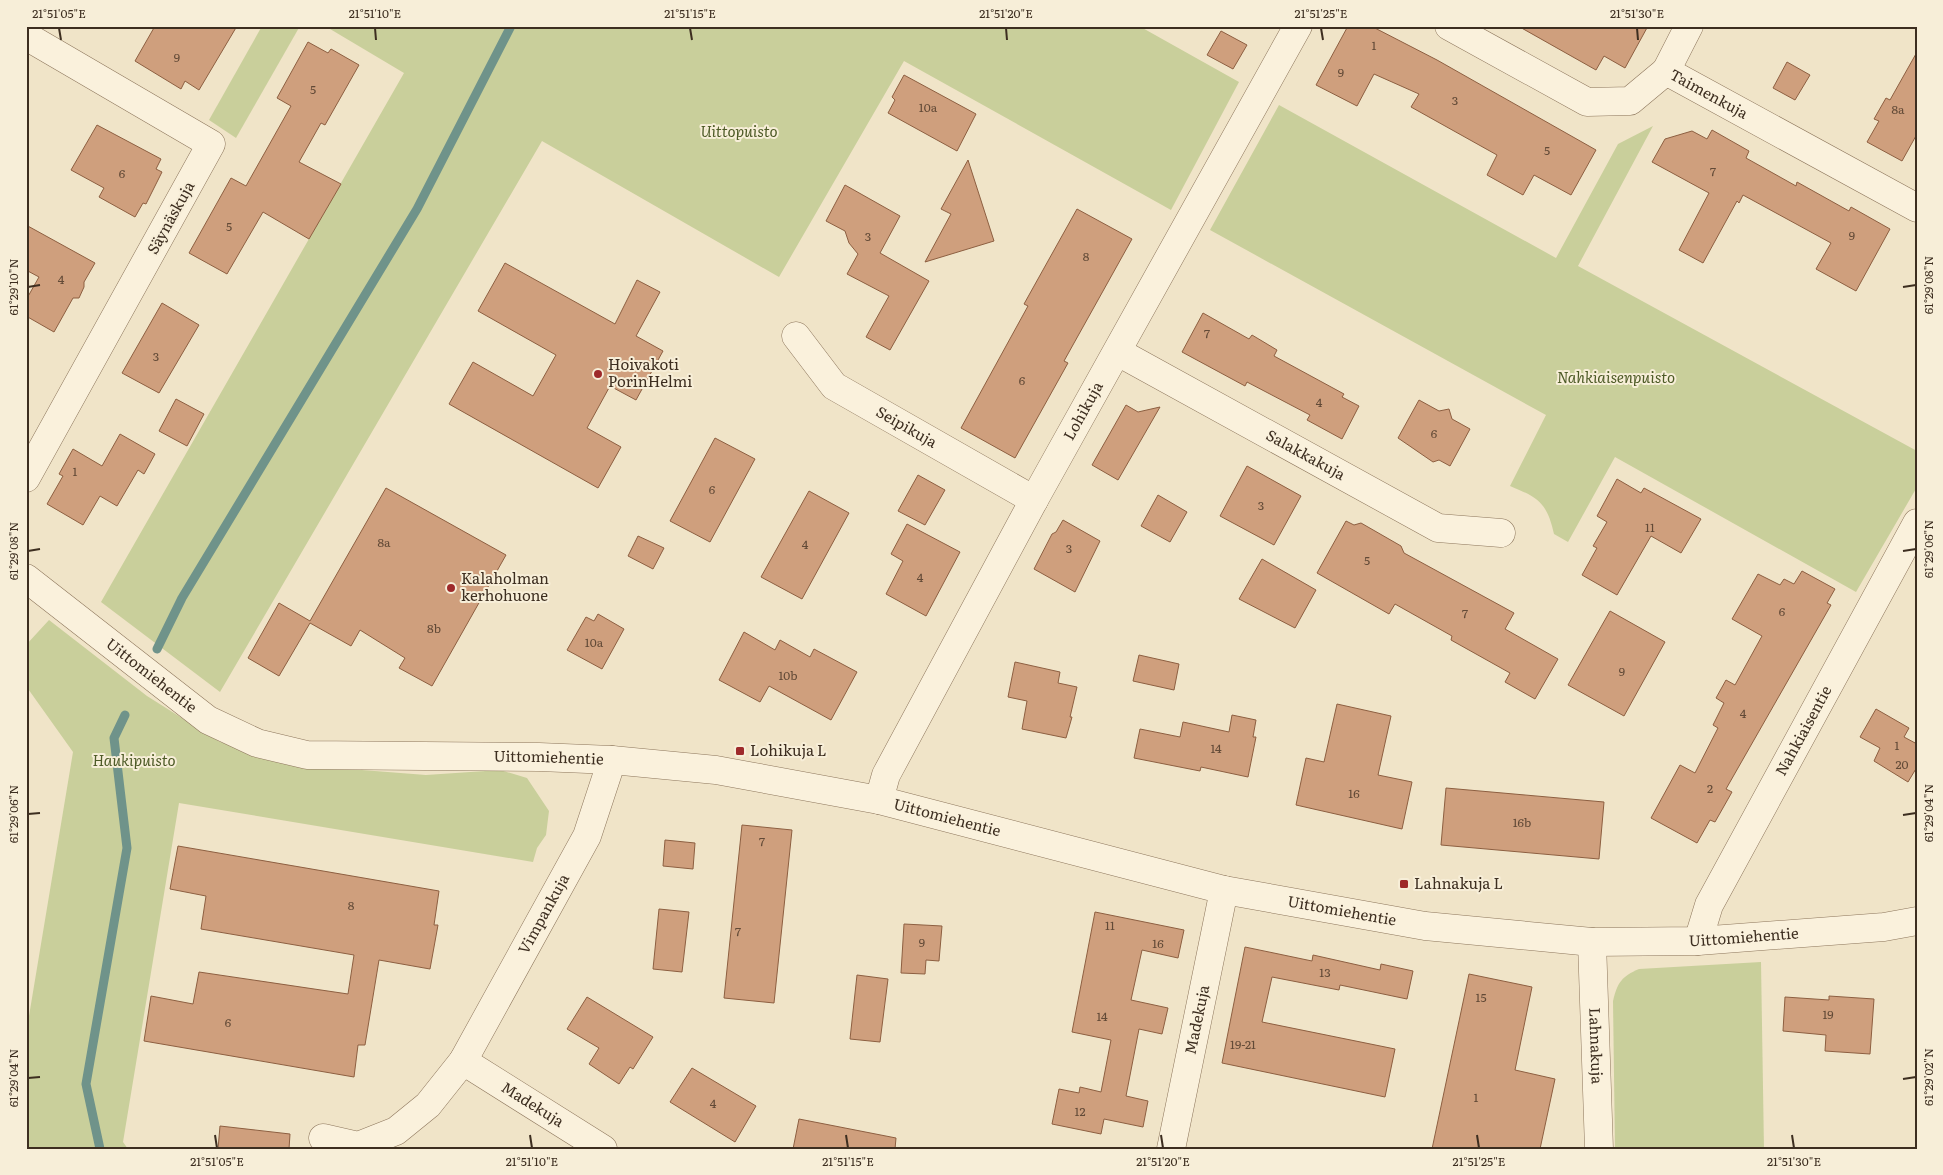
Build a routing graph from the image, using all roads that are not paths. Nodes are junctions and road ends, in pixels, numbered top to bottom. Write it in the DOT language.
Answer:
graph roads {
  1 [pos="1298,26"];
  2 [pos="1449,26"];
  3 [pos="1689,26"];
  4 [pos="26,36"];
  5 [pos="1666,71"];
  6 [pos="1917,208"];
  7 [pos="796,336"];
  8 [pos="1118,352"];
  9 [pos="26,478"];
  10 [pos="1034,500"];
  11 [pos="1917,523"];
  12 [pos="1501,533"];
  13 [pos="26,578"];
  14 [pos="612,760"];
  15 [pos="879,800"];
  16 [pos="1224,890"];
  17 [pos="1917,921"];
  18 [pos="1698,941"];
  19 [pos="1592,942"];
  20 [pos="463,1061"];
  21 [pos="323,1138"];
  22 [pos="602,1149"];
  23 [pos="1171,1149"];
  24 [pos="1599,1149"];
  1 -- 8 [label="street, Lohikuja"];
  2 -- 5 [label="street, Taimenkuja"];
  3 -- 5 [label="street"];
  4 -- 9 [label="street, Säynäskuja"];
  5 -- 6 [label="street, Taimenkuja"];
  7 -- 10 [label="street, Seipikuja"];
  8 -- 10 [label="street, Lohikuja"];
  8 -- 12 [label="street, Salakkakuja"];
  10 -- 15 [label="street, Lohikuja"];
  11 -- 18 [label="street, Nahkiaisentie"];
  13 -- 14 [label="street, Uittomiehentie"];
  14 -- 15 [label="street, Uittomiehentie"];
  14 -- 20 [label="street, Vimpankuja"];
  15 -- 16 [label="street, Uittomiehentie"];
  16 -- 19 [label="street, Uittomiehentie"];
  16 -- 23 [label="street, Madekuja"];
  17 -- 18 [label="street, Uittomiehentie"];
  18 -- 19 [label="street, Uittomiehentie"];
  19 -- 24 [label="street, Lahnakuja"];
  20 -- 21 [label="street, Vimpankuja"];
  20 -- 22 [label="street, Madekuja"];
}
